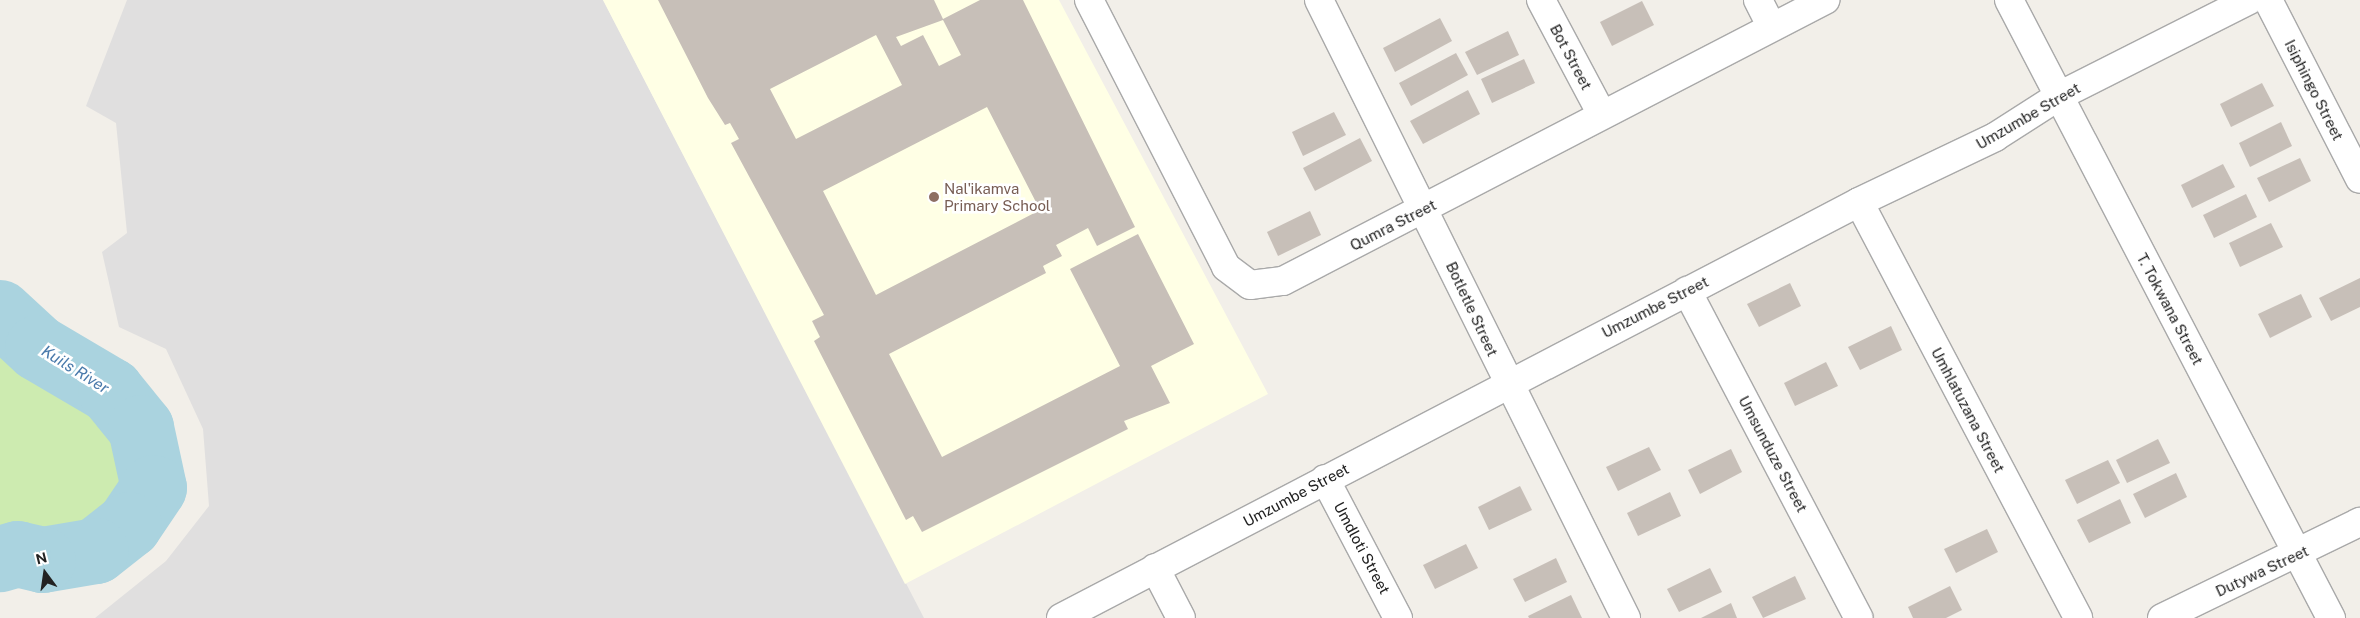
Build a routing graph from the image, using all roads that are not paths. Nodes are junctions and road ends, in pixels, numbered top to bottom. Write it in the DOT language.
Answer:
graph roads {
  1 [pos="1089,0"];
  2 [pos="1319,0"];
  3 [pos="1541,0"];
  4 [pos="1758,0"];
  5 [pos="1825,0"];
  6 [pos="2009,0"];
  7 [pos="2249,0"];
  8 [pos="2268,0"];
  9 [pos="1771,26"];
  10 [pos="2059,96"];
  11 [pos="1601,113"];
  12 [pos="2360,179"];
  13 [pos="1859,202"];
  14 [pos="1426,208"];
  15 [pos="1686,291"];
  16 [pos="1506,383"];
  17 [pos="1325,479"];
  18 [pos="2360,522"];
  19 [pos="2299,554"];
  20 [pos="1155,568"];
  21 [pos="1061,618"];
  22 [pos="1181,618"];
  23 [pos="1398,618"];
  24 [pos="1626,618"];
  25 [pos="1859,618"];
  26 [pos="2078,618"];
  27 [pos="2162,618"];
  28 [pos="2331,618"];
  1 -- 14 [label="street, Qumra Street"];
  2 -- 14 [label="street, Botletle Street"];
  3 -- 11 [label="street, Bot Street"];
  4 -- 9 [label="street"];
  5 -- 9 [label="street, Qumra Street"];
  6 -- 10 [label="street, T. Tokwana Street"];
  7 -- 10 [label="street, Umzumbe Street"];
  8 -- 12 [label="street, Isiphingo Street"];
  9 -- 11 [label="street, Qumra Street"];
  10 -- 13 [label="street, Umzumbe Street"];
  10 -- 19 [label="street, T. Tokwana Street"];
  11 -- 14 [label="street, Qumra Street"];
  13 -- 15 [label="street, Umzumbe Street"];
  13 -- 26 [label="street, Umhlatuzana Street"];
  14 -- 16 [label="street, Botletle Street"];
  15 -- 16 [label="street, Umzumbe Street"];
  15 -- 25 [label="street, Umsunduze Street"];
  16 -- 17 [label="street, Umzumbe Street"];
  16 -- 24 [label="street, Botletle Street"];
  17 -- 20 [label="street, Umzumbe Street"];
  17 -- 23 [label="street, Umdloti Street"];
  18 -- 19 [label="street, Dutywa Street"];
  19 -- 27 [label="street, Dutywa Street"];
  19 -- 28 [label="street, T. Tokwana Street"];
  20 -- 21 [label="street, Umzumbe Street"];
  20 -- 22 [label="street"];
}
